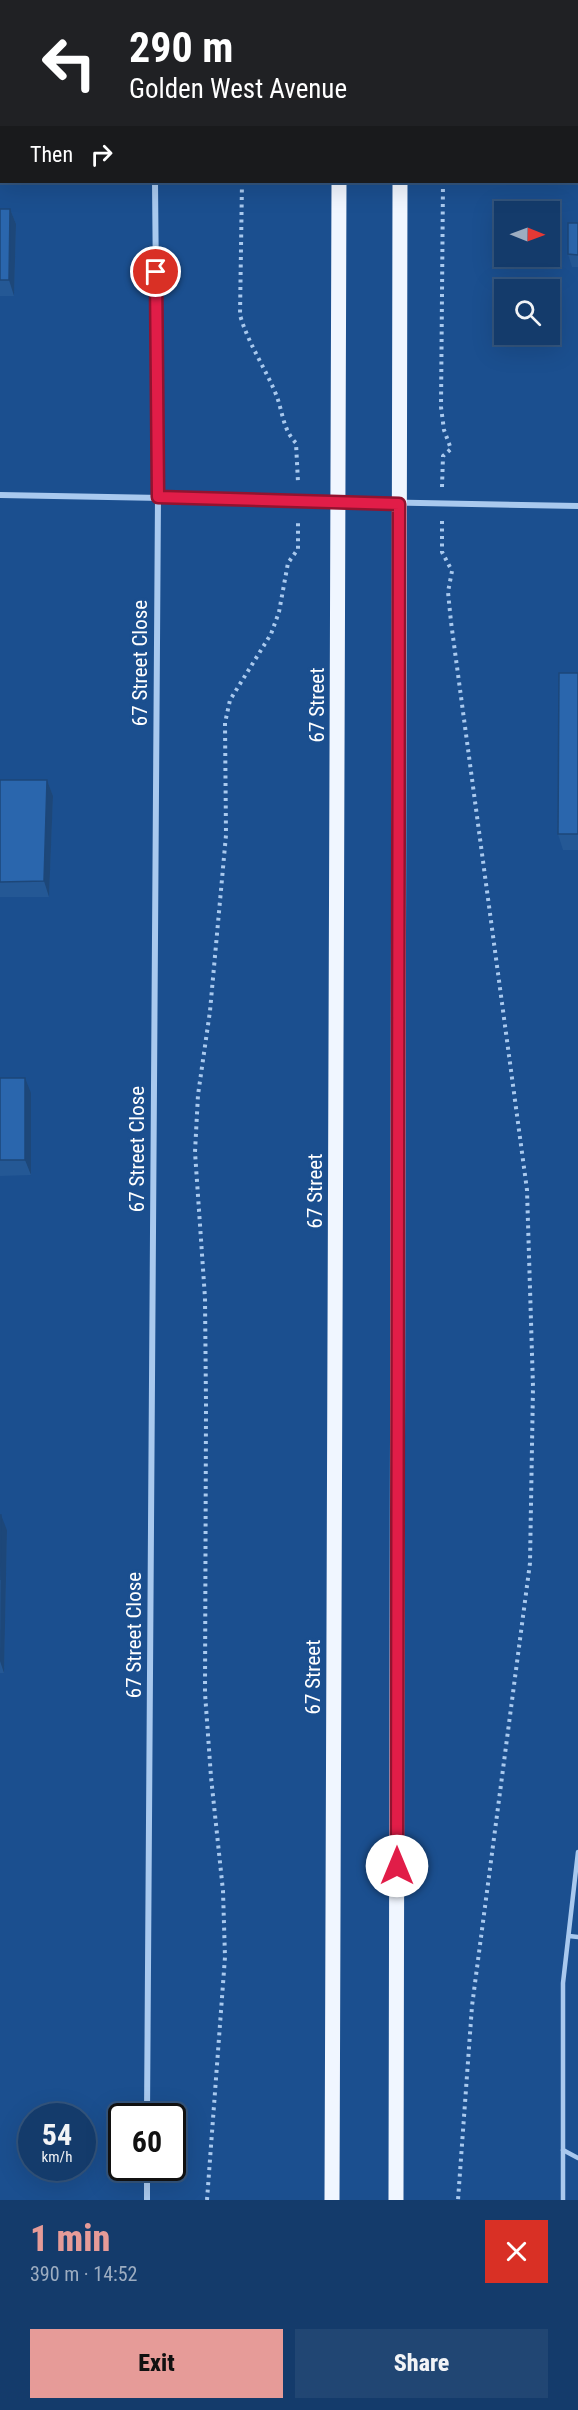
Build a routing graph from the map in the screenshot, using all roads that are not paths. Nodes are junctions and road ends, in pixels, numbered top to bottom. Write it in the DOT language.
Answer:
graph roads {
  1 [pos="155,183"];
  2 [pos="339,183"];
  3 [pos="400,183"];
  4 [pos="0,495"];
  5 [pos="158,497"];
  6 [pos="339,502"];
  7 [pos="399,504"];
  8 [pos="578,506"];
  9 [pos="578,1852"];
  10 [pos="568,1936"];
  11 [pos="578,1937"];
  12 [pos="147,2103"];
  13 [pos="563,2150"];
  14 [pos="578,2158"];
  15 [pos="147,2181"];
  16 [pos="147,2200"];
  17 [pos="332,2200"];
  18 [pos="396,2200"];
  19 [pos="562,2200"];
  1 -- 5 [label="street, 67 Street Close"];
  2 -- 6 [label="main road, 67 Street"];
  3 -- 7 [label="main road"];
  4 -- 5 [label="street"];
  5 -- 6 [label="street"];
  5 -- 12 [label="street, 67 Street Close"];
  6 -- 7 [label="street"];
  6 -- 17 [label="main road, 67 Street"];
  7 -- 8 [label="street"];
  7 -- 18 [label="main road"];
  9 -- 10 [label="lane"];
  10 -- 11 [label="lane"];
  10 -- 13 [label="lane"];
  13 -- 14 [label="lane"];
  13 -- 19 [label="lane"];
  15 -- 16 [label="street"];
}
